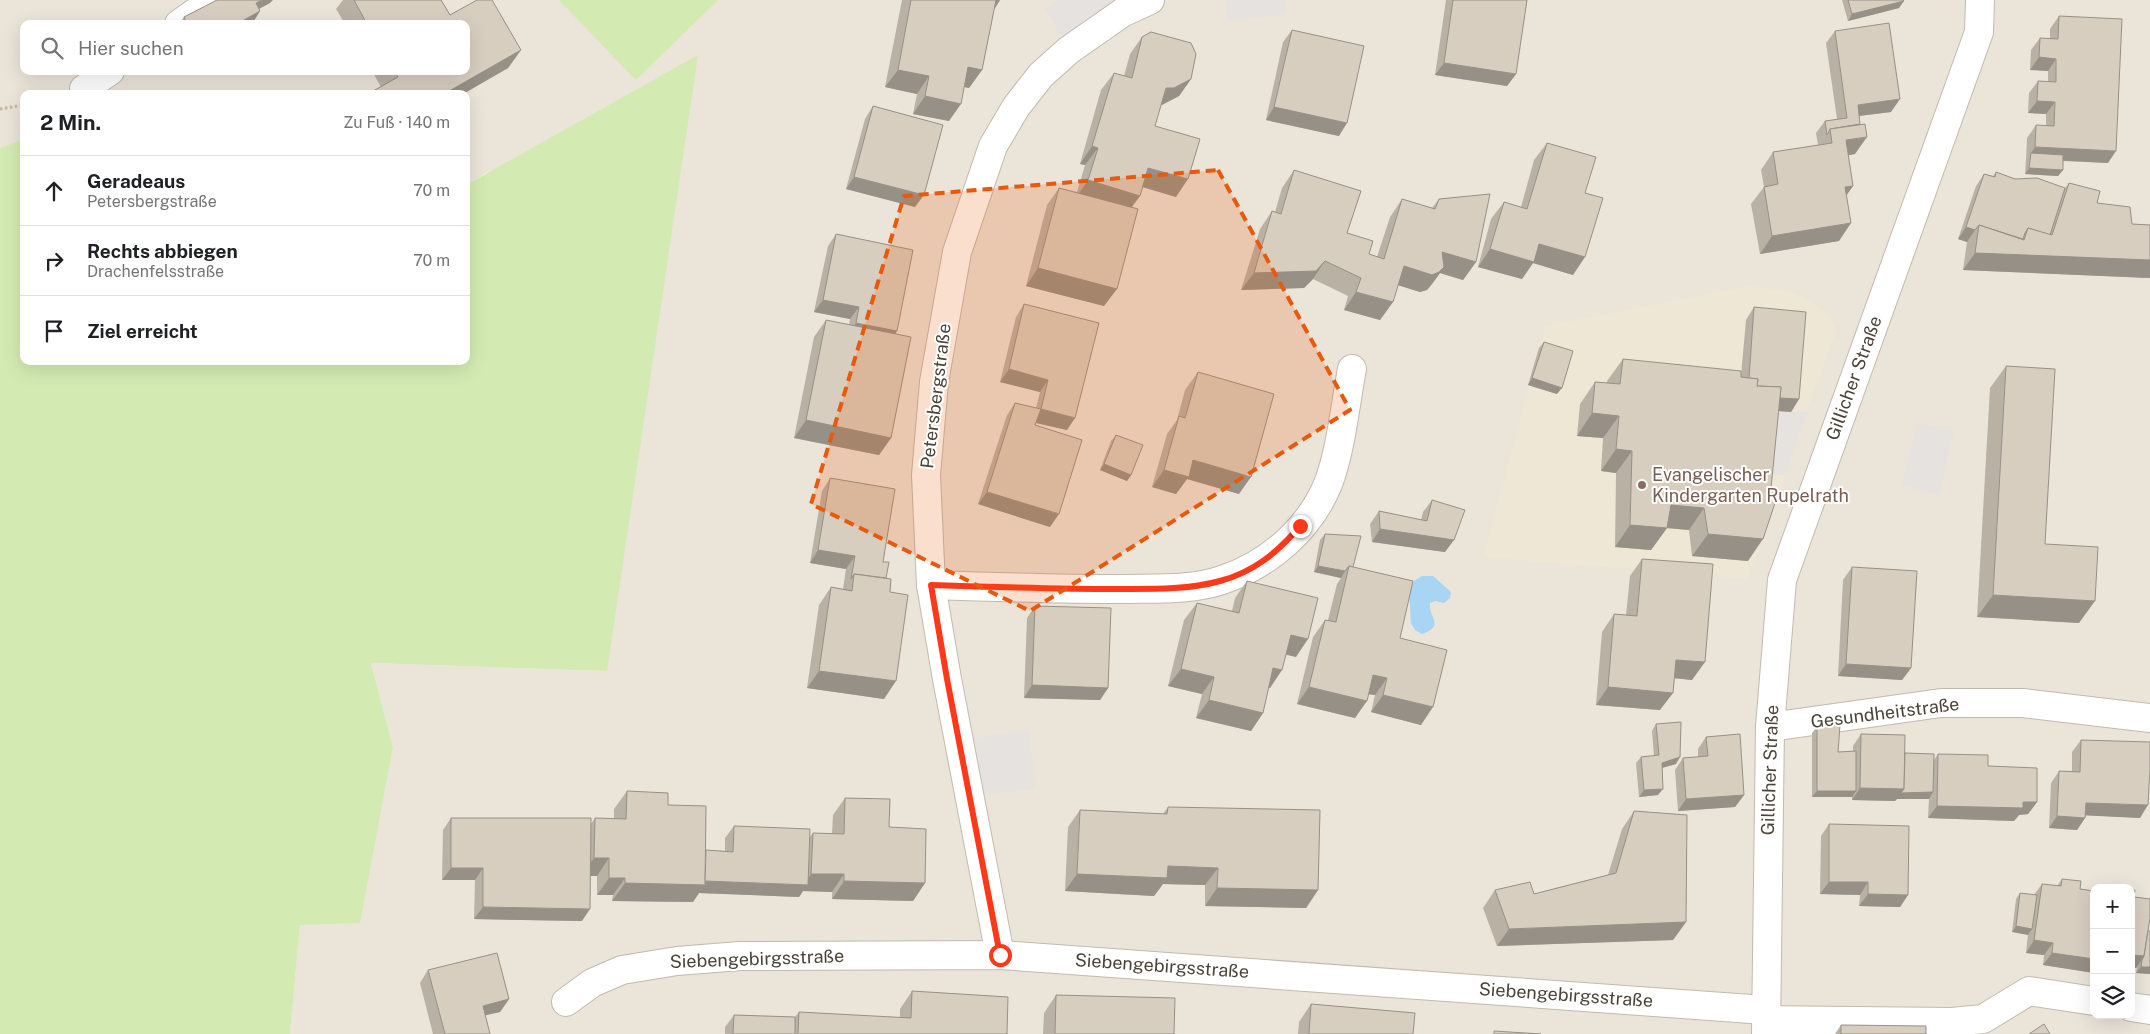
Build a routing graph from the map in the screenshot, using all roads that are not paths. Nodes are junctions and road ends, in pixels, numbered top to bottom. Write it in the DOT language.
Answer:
graph roads {
  1 [pos="214,0"];
  2 [pos="1150,0"];
  3 [pos="1980,0"];
  4 [pos="185,20"];
  5 [pos="104,75"];
  6 [pos="84,89"];
  7 [pos="1352,370"];
  8 [pos="931,585"];
  9 [pos="2150,718"];
  10 [pos="1770,726"];
  11 [pos="1000,955"];
  12 [pos="2090,1000"];
  13 [pos="566,1002"];
  14 [pos="2135,1008"];
  15 [pos="2150,1010"];
  16 [pos="1766,1021"];
  1 -- 4 [label="street"];
  2 -- 8 [label="street, Petersbergstraße"];
  3 -- 10 [label="street, Gillicher Straße"];
  5 -- 6 [label="street"];
  7 -- 8 [label="street"];
  8 -- 11 [label="street, Petersbergstraße"];
  9 -- 10 [label="street, Gesundheitstraße"];
  10 -- 16 [label="street, Gillicher Straße"];
  11 -- 13 [label="street, Siebengebirgsstraße"];
  11 -- 16 [label="street, Siebengebirgsstraße"];
  12 -- 16 [label="street, Siebengebirgsstraße"];
  14 -- 15 [label="street"];
}
